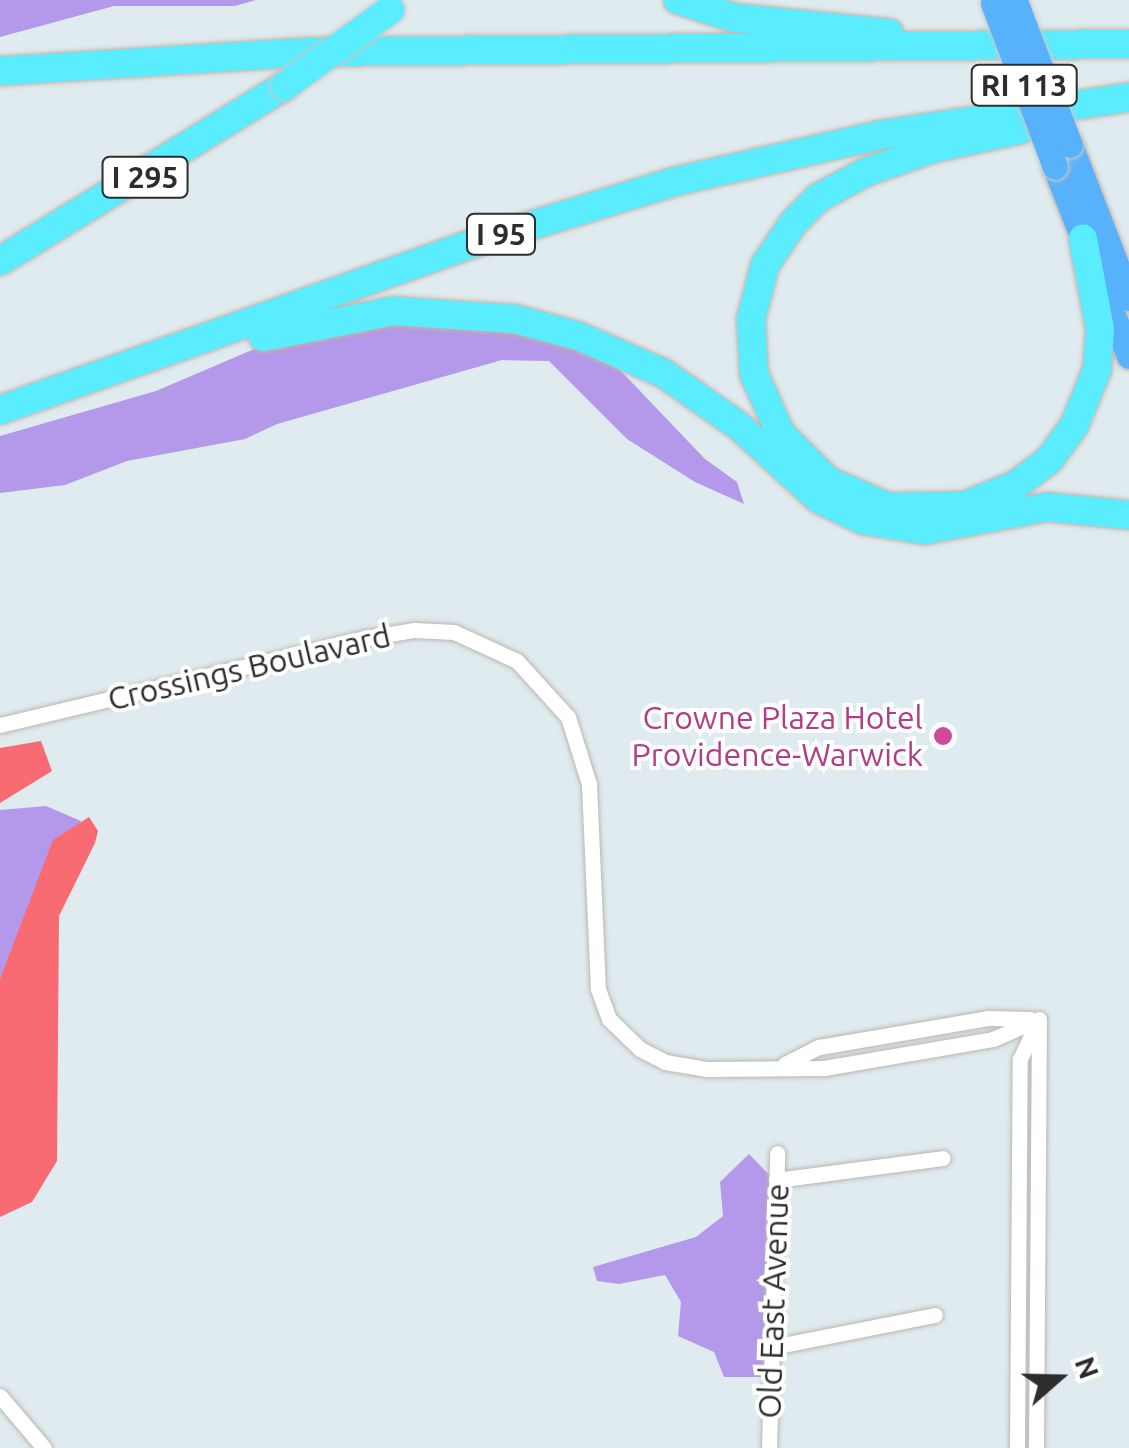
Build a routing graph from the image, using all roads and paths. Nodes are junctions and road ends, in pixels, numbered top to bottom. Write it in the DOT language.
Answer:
graph roads {
  1 [pos="678,0"];
  2 [pos="1004,1"];
  3 [pos="397,5"];
  4 [pos="1129,36"];
  5 [pos="1129,44"];
  6 [pos="1051,46"];
  7 [pos="984,47"];
  8 [pos="0,71"];
  9 [pos="1129,101"];
  10 [pos="1083,239"];
  11 [pos="0,261"];
  12 [pos="1129,298"];
  13 [pos="1129,356"];
  14 [pos="35,399"];
  15 [pos="0,410"];
  16 [pos="1129,515"];
  17 [pos="0,725"];
  18 [pos="1039,1019"];
  19 [pos="777,1153"];
  20 [pos="943,1158"];
  21 [pos="776,1180"];
  22 [pos="935,1316"];
  23 [pos="773,1348"];
  24 [pos="0,1396"];
  25 [pos="44,1448"];
  26 [pos="768,1448"];
  27 [pos="1017,1448"];
  28 [pos="1036,1448"];
  1 -- 7 [label="highway"];
  2 -- 10 [label="main road, RI 113, bridge"];
  2 -- 12 [label="main road, RI 113, bridge"];
  3 -- 11 [label="highway, I 295, bridge"];
  4 -- 6 [label="highway"];
  5 -- 6 [label="highway"];
  6 -- 7 [label="highway"];
  7 -- 8 [label="highway"];
  9 -- 10 [label="highway"];
  9 -- 14 [label="highway, I 95"];
  10 -- 13 [label="main road, RI 113"];
  14 -- 15 [label="highway, I 95"];
  14 -- 16 [label="highway"];
  17 -- 18 [label="street, Crossings Boulavard"];
  18 -- 27 [label="street"];
  18 -- 28 [label="street"];
  19 -- 21 [label="street, Old East Avenue"];
  20 -- 21 [label="street"];
  21 -- 23 [label="street, Old East Avenue"];
  22 -- 23 [label="street"];
  23 -- 26 [label="street, Old East Avenue"];
  24 -- 25 [label="street"];
}
